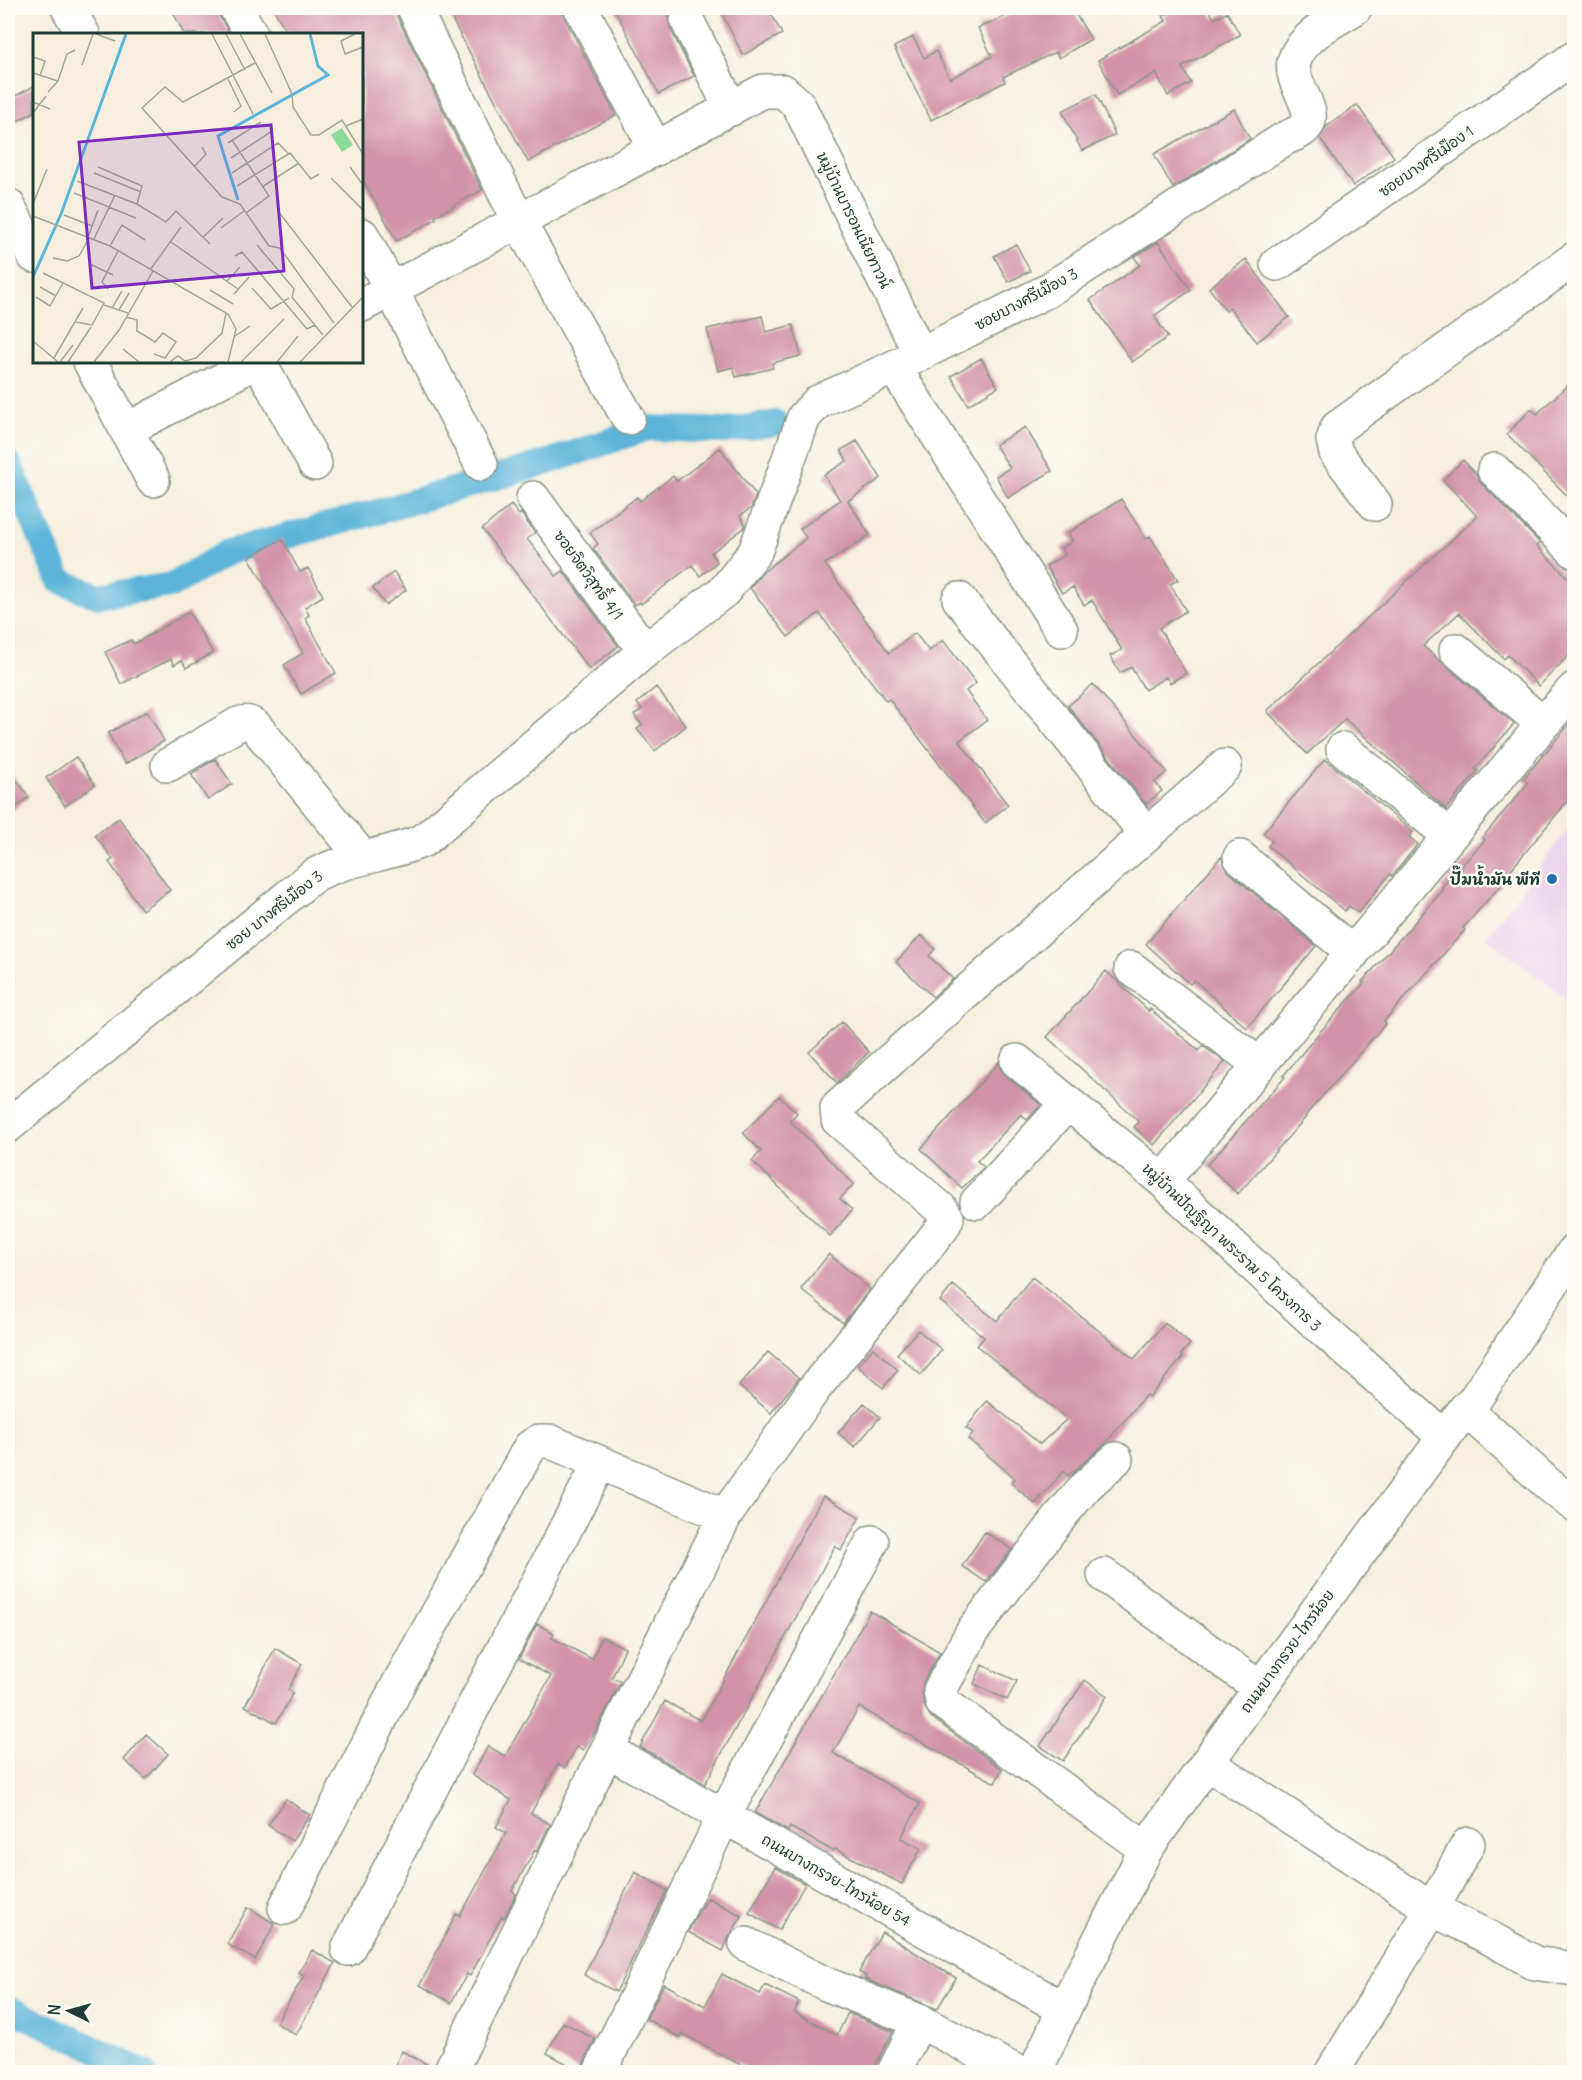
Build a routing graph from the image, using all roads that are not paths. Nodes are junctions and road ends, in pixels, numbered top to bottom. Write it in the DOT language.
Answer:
graph roads {
  1 [pos="68,8"];
  2 [pos="236,8"];
  3 [pos="414,8"];
  4 [pos="581,8"];
  5 [pos="1355,8"];
  6 [pos="687,20"];
  7 [pos="82,33"];
  8 [pos="250,33"];
  9 [pos="1575,58"];
  10 [pos="730,109"];
  11 [pos="656,149"];
  12 [pos="8,205"];
  13 [pos="519,222"];
  14 [pos="363,237"];
  15 [pos="33,254"];
  16 [pos="1575,259"];
  17 [pos="1277,264"];
  18 [pos="392,289"];
  19 [pos="363,304"];
  20 [pos="907,361"];
  21 [pos="91,363"];
  22 [pos="255,363"];
  23 [pos="258,363"];
  24 [pos="628,418"];
  25 [pos="126,430"];
  26 [pos="315,464"];
  27 [pos="480,464"];
  28 [pos="1494,470"];
  29 [pos="153,480"];
  30 [pos="533,498"];
  31 [pos="1375,504"];
  32 [pos="1575,551"];
  33 [pos="724,591"];
  34 [pos="959,599"];
  35 [pos="1061,630"];
  36 [pos="1456,650"];
  37 [pos="645,651"];
  38 [pos="1575,689"];
  39 [pos="1543,724"];
  40 [pos="1342,749"];
  41 [pos="168,765"];
  42 [pos="1225,766"];
  43 [pos="1146,834"];
  44 [pos="1450,836"];
  45 [pos="1240,857"];
  46 [pos="363,858"];
  47 [pos="1353,953"];
  48 [pos="1131,968"];
  49 [pos="1017,1061"];
  50 [pos="1260,1065"];
  51 [pos="1068,1102"];
  52 [pos="8,1126"];
  53 [pos="1163,1181"];
  54 [pos="977,1202"];
  55 [pos="1575,1251"];
  56 [pos="1465,1409"];
  57 [pos="1444,1437"];
  58 [pos="1116,1459"];
  59 [pos="599,1464"];
  60 [pos="1575,1505"];
  61 [pos="725,1516"];
  62 [pos="872,1542"];
  63 [pos="1104,1575"];
  64 [pos="1260,1688"];
  65 [pos="607,1750"];
  66 [pos="1207,1763"];
  67 [pos="724,1816"];
  68 [pos="1468,1844"];
  69 [pos="1146,1849"];
  70 [pos="285,1908"];
  71 [pos="1432,1908"];
  72 [pos="746,1944"];
  73 [pos="348,1949"];
  74 [pos="1575,1969"];
  75 [pos="1064,2009"];
  76 [pos="919,2021"];
  77 [pos="1036,2070"];
  78 [pos="450,2073"];
  79 [pos="600,2073"];
  80 [pos="894,2073"];
  81 [pos="1332,2073"];
  1 -- 7 [label="street"];
  2 -- 8 [label="street"];
  3 -- 13 [label="street"];
  4 -- 11 [label="street"];
  5 -- 20 [label="street, ซอยบางศรีเมือง 3"];
  6 -- 10 [label="street"];
  9 -- 17 [label="street, ซอยบางศรีเมือง 1"];
  10 -- 11 [label="street"];
  10 -- 20 [label="street, หมู่บ้านบารอนเนียทาวน์"];
  11 -- 13 [label="street"];
  12 -- 15 [label="street"];
  13 -- 18 [label="street"];
  13 -- 24 [label="street"];
  14 -- 18 [label="street"];
  16 -- 31 [label="street"];
  18 -- 19 [label="street"];
  18 -- 27 [label="street"];
  20 -- 33 [label="street, ซอยบางศรีเมือง 3"];
  20 -- 35 [label="street, หมู่บ้านบารอนเนียทาวน์"];
  21 -- 25 [label="street"];
  22 -- 25 [label="street"];
  23 -- 26 [label="street"];
  25 -- 29 [label="street"];
  28 -- 32 [label="street"];
  30 -- 37 [label="street, ซอยจิตวิสุทธิ์ 4/1"];
  33 -- 37 [label="street, ซอย บางศรีเมือง 3"];
  34 -- 43 [label="street"];
  36 -- 39 [label="street"];
  37 -- 46 [label="street, ซอย บางศรีเมือง 3"];
  38 -- 39 [label="street"];
  39 -- 44 [label="street"];
  40 -- 44 [label="street"];
  41 -- 46 [label="street"];
  42 -- 43 [label="street"];
  43 -- 61 [label="street"];
  44 -- 47 [label="street"];
  45 -- 47 [label="street"];
  46 -- 52 [label="street, ซอย บางศรีเมือง 3"];
  47 -- 50 [label="street"];
  48 -- 50 [label="street"];
  49 -- 51 [label="street, หมู่บ้านปัญฐิญา พระราม 5 โครงการ 3"];
  50 -- 53 [label="street"];
  51 -- 53 [label="street, หมู่บ้านปัญฐิญา พระราม 5 โครงการ 3"];
  51 -- 54 [label="street"];
  53 -- 57 [label="street, หมู่บ้านปัญฐิญา พระราม 5 โครงการ 3"];
  55 -- 56 [label="street, ถนนบางกรวย-ไทรน้อย"];
  56 -- 57 [label="street, ถนนบางกรวย-ไทรน้อย"];
  56 -- 60 [label="street"];
  57 -- 64 [label="street, ถนนบางกรวย-ไทรน้อย"];
  58 -- 69 [label="street"];
  59 -- 61 [label="street"];
  59 -- 70 [label="street"];
  59 -- 73 [label="street"];
  61 -- 65 [label="street"];
  62 -- 67 [label="street"];
  63 -- 64 [label="street"];
  64 -- 66 [label="street, ถนนบางกรวย-ไทรน้อย"];
  65 -- 67 [label="street, ถนนบางกรวย-ไทรน้อย 54"];
  65 -- 78 [label="street"];
  66 -- 69 [label="street, ถนนบางกรวย-ไทรน้อย"];
  66 -- 71 [label="street"];
  67 -- 75 [label="street, ถนนบางกรวย-ไทรน้อย 54"];
  67 -- 79 [label="street"];
  68 -- 71 [label="street"];
  69 -- 75 [label="street, ถนนบางกรวย-ไทรน้อย"];
  71 -- 74 [label="street"];
  71 -- 81 [label="street"];
  72 -- 76 [label="street"];
  75 -- 77 [label="street, ถนนบางกรวย-ไทรน้อย"];
  76 -- 77 [label="street"];
  76 -- 80 [label="street"];
}
